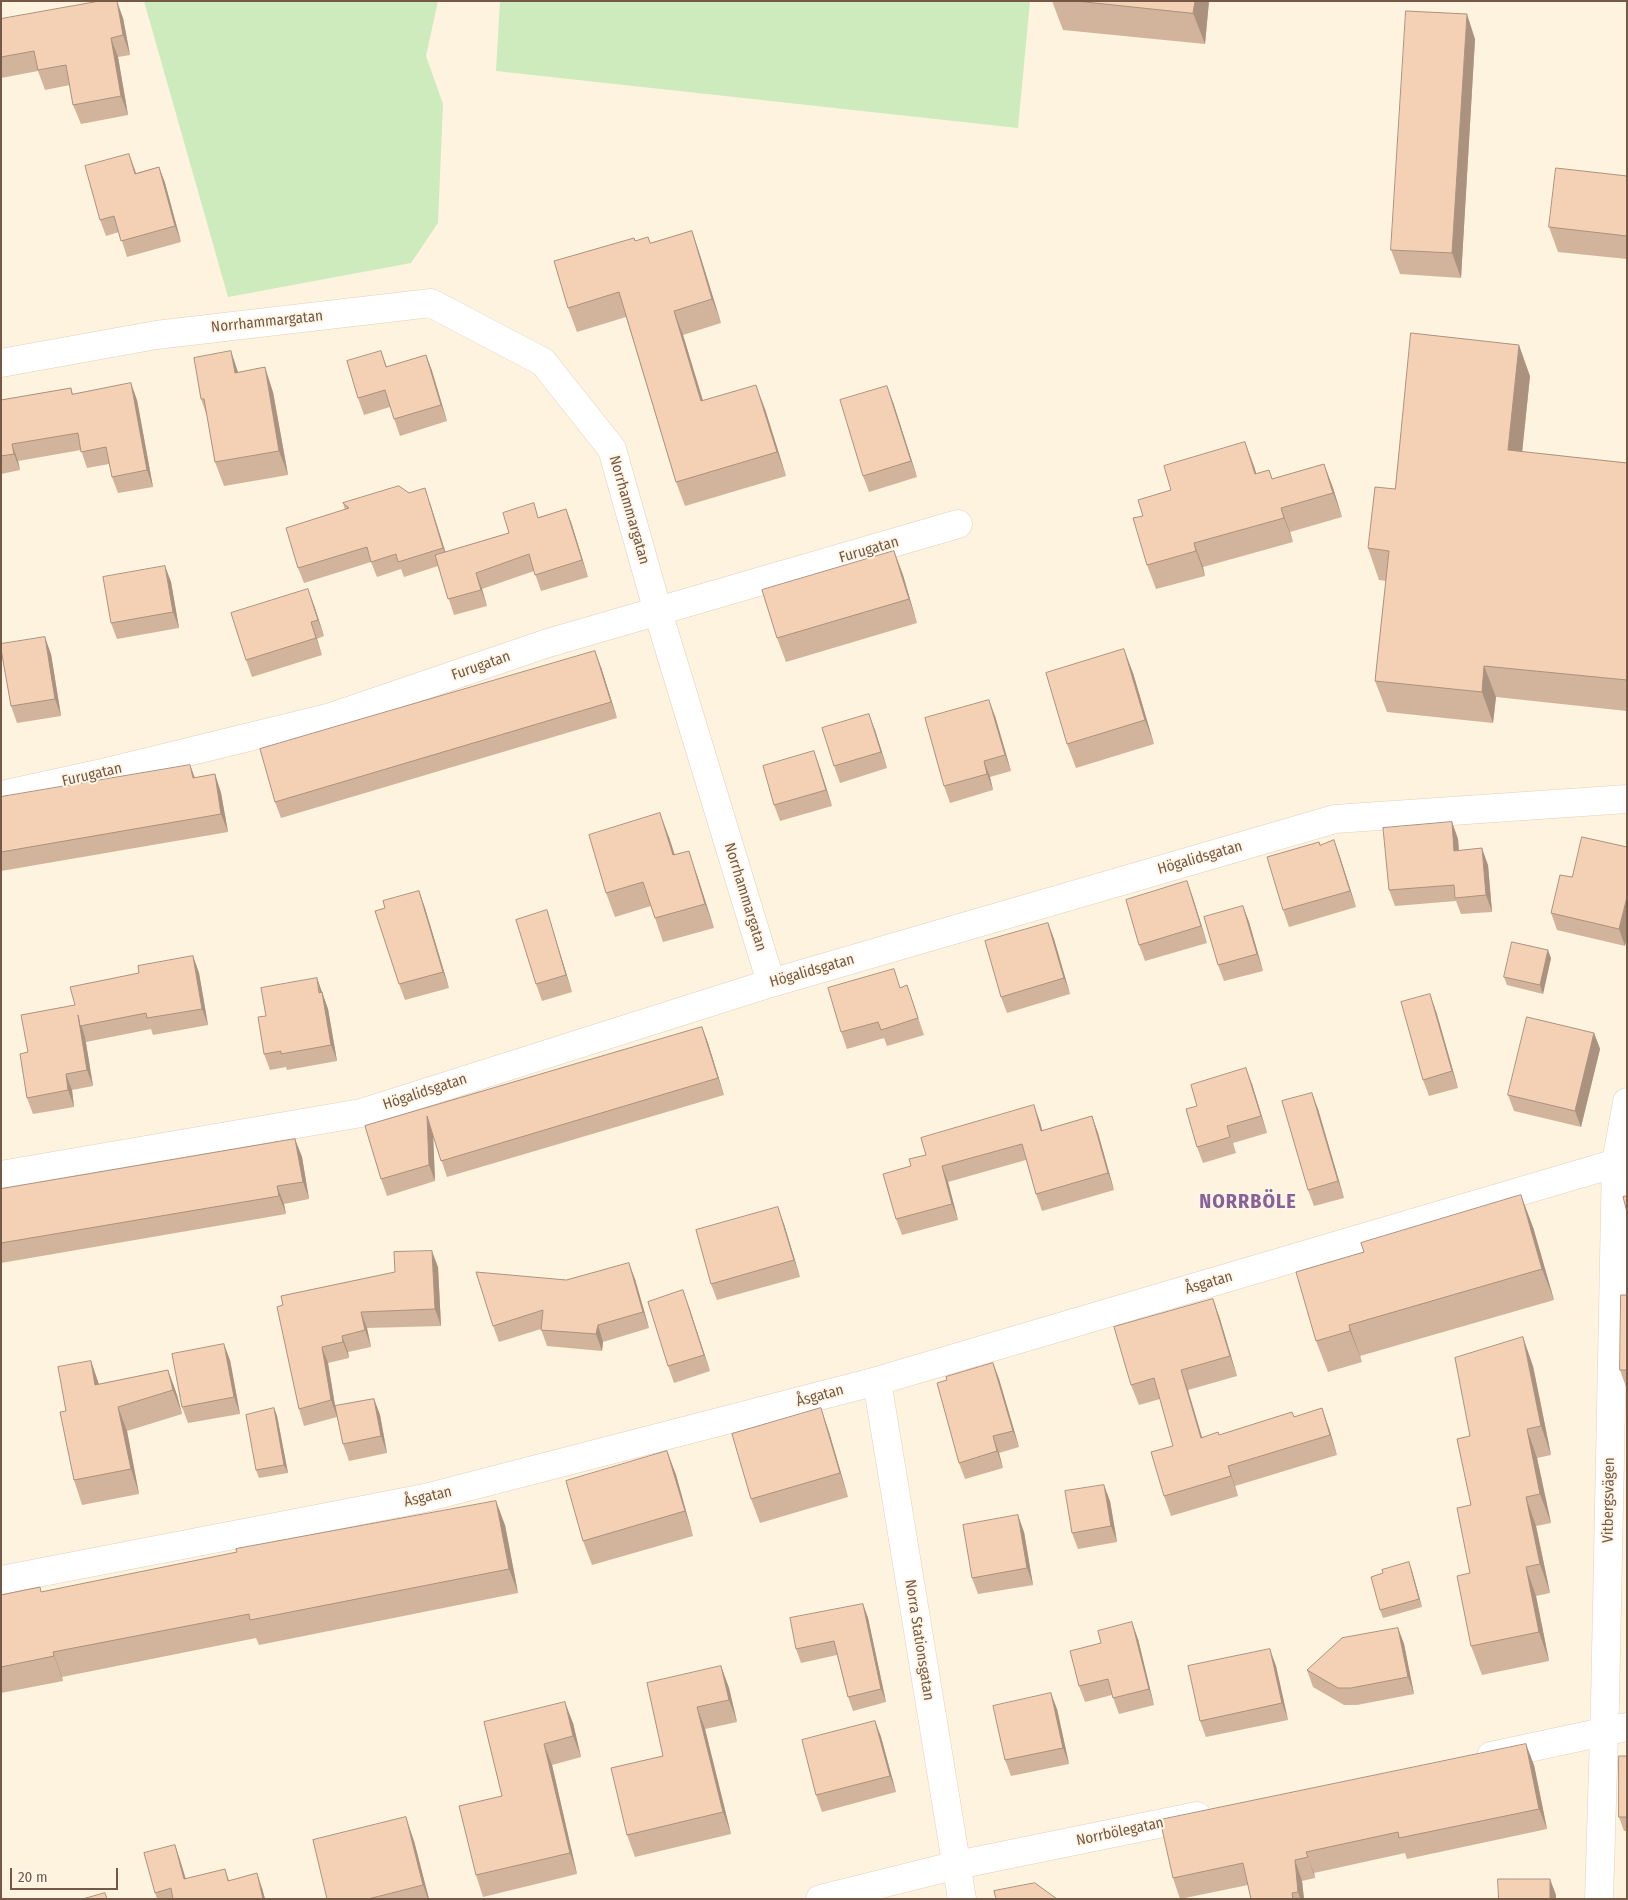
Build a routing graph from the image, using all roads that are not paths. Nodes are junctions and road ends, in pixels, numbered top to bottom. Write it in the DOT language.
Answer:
graph roads {
  1 [pos="1,363"];
  2 [pos="958,524"];
  3 [pos="658,612"];
  4 [pos="1,795"];
  5 [pos="1627,799"];
  6 [pos="771,983"];
  7 [pos="1627,1102"];
  8 [pos="1621,1161"];
  9 [pos="1,1175"];
  10 [pos="877,1381"];
  11 [pos="1,1580"];
  12 [pos="1615,1730"];
  13 [pos="1470,1760"];
  14 [pos="1218,1812"];
  15 [pos="957,1865"];
  16 [pos="820,1899"];
  17 [pos="962,1899"];
  18 [pos="1599,1899"];
  1 -- 3 [label="street, Norrhammargatan"];
  2 -- 3 [label="street, Furugatan"];
  3 -- 4 [label="street, Furugatan"];
  3 -- 6 [label="street, Norrhammargatan"];
  5 -- 6 [label="street, Högalidsgatan"];
  6 -- 9 [label="street, Högalidsgatan"];
  7 -- 8 [label="street, Vitbergsvägen"];
  8 -- 10 [label="street, Åsgatan"];
  8 -- 12 [label="street, Vitbergsvägen"];
  10 -- 11 [label="street, Åsgatan"];
  10 -- 15 [label="street, Norra Stationsgatan"];
  12 -- 13 [label="street"];
  12 -- 18 [label="street, Vitbergsvägen"];
  14 -- 15 [label="street, Norrbölegatan"];
  15 -- 16 [label="street, Norrbölegatan"];
  15 -- 17 [label="street, Norra Stationsgatan"];
}
